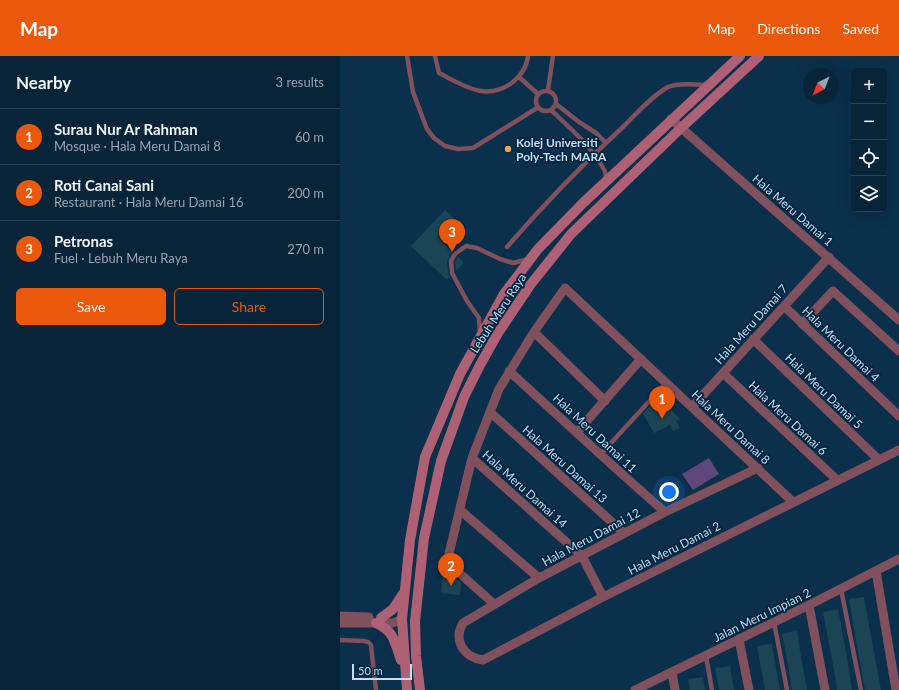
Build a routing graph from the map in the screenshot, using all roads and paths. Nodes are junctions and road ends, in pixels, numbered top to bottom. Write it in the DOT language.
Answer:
graph roads {
  1 [pos="406,56"];
  2 [pos="435,56"];
  3 [pos="528,56"];
  4 [pos="553,56"];
  5 [pos="740,56"];
  6 [pos="759,56"];
  7 [pos="519,77"];
  8 [pos="709,85"];
  9 [pos="548,90"];
  10 [pos="538,94"];
  11 [pos="556,104"];
  12 [pos="537,108"];
  13 [pos="551,110"];
  14 [pos="671,119"];
  15 [pos="681,128"];
  16 [pos="606,143"];
  17 [pos="593,154"];
  18 [pos="607,181"];
  19 [pos="507,247"];
  20 [pos="829,257"];
  21 [pos="531,259"];
  22 [pos="784,306"];
  23 [pos="899,320"];
  24 [pos="802,324"];
  25 [pos="534,332"];
  26 [pos="480,338"];
  27 [pos="753,340"];
  28 [pos="899,351"];
  29 [pos="641,359"];
  30 [pos="509,371"];
  31 [pos="723,373"];
  32 [pos="666,382"];
  33 [pos="605,400"];
  34 [pos="692,407"];
  35 [pos="490,412"];
  36 [pos="899,416"];
  37 [pos="577,432"];
  38 [pos="899,450"];
  39 [pos="600,455"];
  40 [pos="472,458"];
  41 [pos="878,459"];
  42 [pos="758,468"];
  43 [pos="837,480"];
  44 [pos="793,502"];
  45 [pos="460,510"];
  46 [pos="665,512"];
  47 [pos="624,534"];
  48 [pos="582,556"];
  49 [pos="899,559"];
  50 [pos="876,571"];
  51 [pos="539,578"];
  52 [pos="841,589"];
  53 [pos="405,591"];
  54 [pos="603,597"];
  55 [pos="416,603"];
  56 [pos="494,604"];
  57 [pos="809,605"];
  58 [pos="340,616"];
  59 [pos="402,619"];
  60 [pos="378,620"];
  61 [pos="774,622"];
  62 [pos="340,623"];
  63 [pos="740,639"];
  64 [pos="340,640"];
  65 [pos="462,648"];
  66 [pos="416,656"];
  67 [pos="706,656"];
  68 [pos="895,663"];
  69 [pos="404,667"];
  70 [pos="672,672"];
  71 [pos="376,690"];
  72 [pos="407,690"];
  73 [pos="420,690"];
  74 [pos="636,690"];
  75 [pos="675,690"];
  76 [pos="712,690"];
  77 [pos="749,690"];
  78 [pos="787,690"];
  79 [pos="825,690"];
  80 [pos="861,690"];
  81 [pos="896,690"];
  1 -- 12 [label="lane"];
  2 -- 7 [label="lane"];
  3 -- 7 [label="lane"];
  4 -- 9 [label="lane"];
  5 -- 8 [label="main road, Lebuh Meru Raya"];
  6 -- 15 [label="main road, Lebuh Meru Raya"];
  7 -- 10 [label="lane"];
  8 -- 14 [label="main road, Lebuh Meru Raya"];
  8 -- 16 [label="lane"];
  9 -- 10 [label="lane"];
  9 -- 11 [label="lane"];
  10 -- 12 [label="lane"];
  11 -- 13 [label="lane"];
  11 -- 16 [label="lane"];
  12 -- 13 [label="lane"];
  13 -- 17 [label="lane"];
  14 -- 15 [label="street, Hala Meru Damai 1"];
  14 -- 18 [label="main road, Lebuh Meru Raya"];
  15 -- 20 [label="street, Hala Meru Damai 1"];
  15 -- 55 [label="main road, Lebuh Meru Raya"];
  16 -- 17 [label="lane"];
  17 -- 18 [label="lane"];
  17 -- 19 [label="lane"];
  18 -- 21 [label="main road, Lebuh Meru Raya"];
  20 -- 22 [label="street, Hala Meru Damai 7"];
  20 -- 23 [label="street, Hala Meru Damai 1"];
  21 -- 26 [label="main road, Lebuh Meru Raya"];
  21 -- 26 [label="lane"];
  22 -- 24 [label="street, Hala Meru Damai 4"];
  22 -- 27 [label="street, Hala Meru Damai 7"];
  24 -- 28 [label="street"];
  24 -- 36 [label="street, Hala Meru Damai 4"];
  25 -- 29 [label="street, Hala Meru Damai 8"];
  25 -- 30 [label="street"];
  25 -- 33 [label="street"];
  26 -- 53 [label="main road, Lebuh Meru Raya"];
  27 -- 31 [label="street, Hala Meru Damai 7"];
  27 -- 41 [label="street, Hala Meru Damai 5"];
  29 -- 32 [label="street, Hala Meru Damai 8"];
  29 -- 33 [label="street"];
  30 -- 35 [label="street"];
  30 -- 37 [label="street, Hala Meru Damai 11"];
  31 -- 34 [label="street, Hala Meru Damai 7"];
  31 -- 43 [label="street, Hala Meru Damai 6"];
  32 -- 34 [label="street, Hala Meru Damai 8"];
  32 -- 39 [label="lane"];
  33 -- 37 [label="street"];
  34 -- 42 [label="street, Hala Meru Damai 8"];
  35 -- 40 [label="street"];
  35 -- 47 [label="street, Hala Meru Damai 13"];
  37 -- 39 [label="street, Hala Meru Damai 11"];
  38 -- 41 [label="street, Hala Meru Damai 2"];
  39 -- 46 [label="street, Hala Meru Damai 11"];
  40 -- 45 [label="street"];
  40 -- 48 [label="street, Hala Meru Damai 14"];
  41 -- 43 [label="street, Hala Meru Damai 2"];
  42 -- 44 [label="street, Hala Meru Damai 8"];
  42 -- 46 [label="street, Hala Meru Damai 12"];
  43 -- 44 [label="street, Hala Meru Damai 2"];
  44 -- 54 [label="street, Hala Meru Damai 2"];
  45 -- 51 [label="street"];
  45 -- 56 [label="street"];
  46 -- 47 [label="street, Hala Meru Damai 12"];
  47 -- 48 [label="street, Hala Meru Damai 12"];
  48 -- 51 [label="street, Hala Meru Damai 12"];
  48 -- 54 [label="street, Hala Meru Damai 14"];
  49 -- 50 [label="street, Jalan Meru Impian 2"];
  50 -- 52 [label="street, Jalan Meru Impian 2"];
  50 -- 68 [label="street"];
  51 -- 56 [label="street, Hala Meru Damai 12"];
  52 -- 57 [label="street, Jalan Meru Impian 2"];
  52 -- 80 [label="lane"];
  53 -- 59 [label="main road, Lebuh Meru Raya"];
  53 -- 60 [label="main road"];
  54 -- 65 [label="street, Hala Meru Damai 2"];
  55 -- 59 [label="main road"];
  55 -- 66 [label="main road, Lebuh Meru Raya"];
  56 -- 65 [label="street, Hala Meru Damai 12"];
  57 -- 61 [label="street, Jalan Meru Impian 2"];
  57 -- 79 [label="street"];
  58 -- 60 [label="street"];
  59 -- 60 [label="street"];
  59 -- 66 [label="main road"];
  59 -- 69 [label="main road, Lebuh Meru Raya"];
  60 -- 62 [label="street"];
  60 -- 69 [label="main road"];
  61 -- 63 [label="street, Jalan Meru Impian 2"];
  61 -- 78 [label="lane"];
  63 -- 67 [label="street, Jalan Meru Impian 2"];
  63 -- 77 [label="street"];
  64 -- 71 [label="lane"];
  66 -- 73 [label="main road, Lebuh Meru Raya"];
  67 -- 70 [label="street, Jalan Meru Impian 2"];
  67 -- 76 [label="lane"];
  68 -- 81 [label="street"];
  69 -- 72 [label="main road, Lebuh Meru Raya"];
  70 -- 74 [label="street, Jalan Meru Impian 2"];
  70 -- 75 [label="street"];
}
